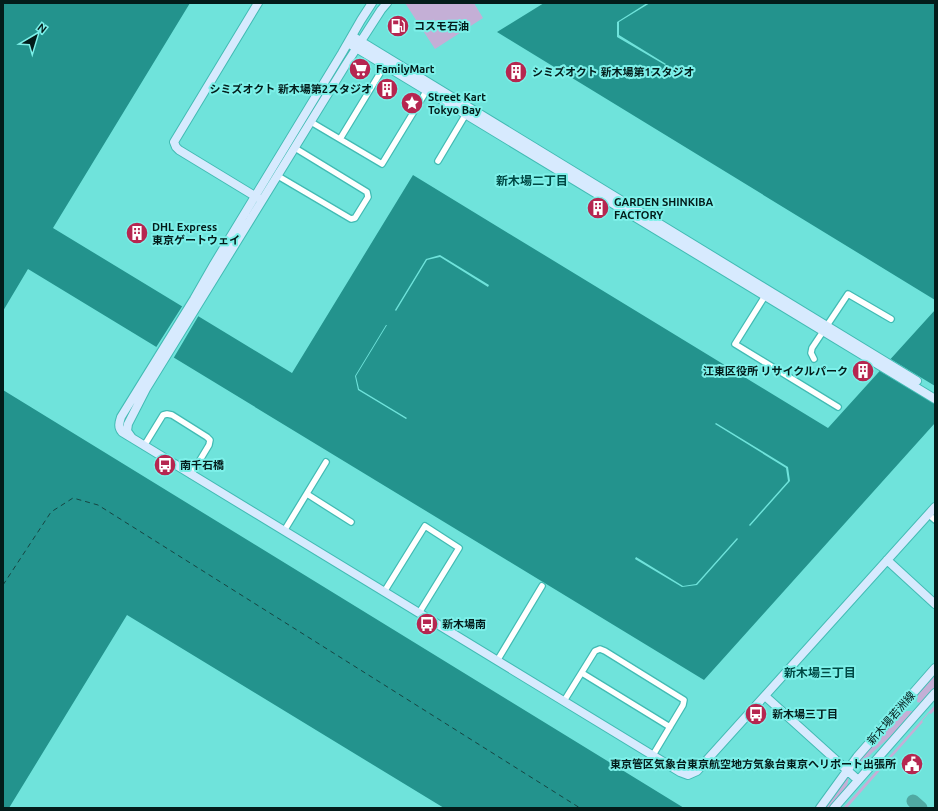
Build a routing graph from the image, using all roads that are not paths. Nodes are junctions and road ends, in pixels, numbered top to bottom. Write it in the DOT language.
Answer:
graph roads {
  1 [pos="258,3"];
  2 [pos="372,3"];
  3 [pos="387,3"];
  4 [pos="350,40"];
  5 [pos="358,45"];
  6 [pos="385,65"];
  7 [pos="426,90"];
  8 [pos="466,114"];
  9 [pos="311,122"];
  10 [pos="340,140"];
  11 [pos="525,146"];
  12 [pos="295,148"];
  13 [pos="438,161"];
  14 [pos="278,176"];
  15 [pos="255,196"];
  16 [pos="263,201"];
  17 [pos="679,240"];
  18 [pos="765,296"];
  19 [pos="197,301"];
  20 [pos="891,319"];
  21 [pos="825,329"];
  22 [pos="866,354"];
  23 [pos="814,358"];
  24 [pos="935,392"];
  25 [pos="935,399"];
  26 [pos="838,407"];
  27 [pos="144,446"];
  28 [pos="326,462"];
  29 [pos="191,475"];
  30 [pos="306,494"];
  31 [pos="935,507"];
  32 [pos="928,514"];
  33 [pos="935,520"];
  34 [pos="351,522"];
  35 [pos="284,531"];
  36 [pos="887,560"];
  37 [pos="542,586"];
  38 [pos="384,592"];
  39 [pos="935,604"];
  40 [pos="419,613"];
  41 [pos="497,661"];
  42 [pos="935,668"];
  43 [pos="582,673"];
  44 [pos="935,693"];
  45 [pos="765,696"];
  46 [pos="564,702"];
  47 [pos="670,727"];
  48 [pos="653,755"];
  49 [pos="848,770"];
  50 [pos="858,780"];
  51 [pos="820,808"];
  52 [pos="834,808"];
  1 -- 15 [label="street"];
  2 -- 4 [label="street"];
  3 -- 5 [label="street"];
  4 -- 5 [label="street"];
  4 -- 15 [label="street"];
  5 -- 6 [label="street"];
  5 -- 9 [label="street"];
  5 -- 11 [label="street"];
  6 -- 7 [label="street"];
  6 -- 10 [label="street"];
  7 -- 8 [label="street"];
  7 -- 10 [label="street"];
  8 -- 11 [label="street"];
  8 -- 13 [label="street"];
  9 -- 10 [label="street"];
  9 -- 12 [label="street"];
  11 -- 17 [label="street"];
  12 -- 14 [label="street"];
  12 -- 14 [label="street"];
  14 -- 16 [label="street"];
  15 -- 16 [label="street"];
  15 -- 19 [label="street"];
  16 -- 19 [label="street"];
  17 -- 18 [label="street"];
  17 -- 21 [label="street"];
  18 -- 21 [label="street"];
  18 -- 26 [label="street"];
  19 -- 27 [label="street"];
  20 -- 21 [label="street"];
  21 -- 22 [label="street"];
  21 -- 23 [label="street"];
  22 -- 24 [label="street"];
  22 -- 25 [label="street"];
  27 -- 29 [label="street"];
  27 -- 29 [label="street"];
  28 -- 30 [label="street"];
  29 -- 35 [label="street"];
  30 -- 34 [label="street"];
  30 -- 35 [label="street"];
  31 -- 32 [label="street"];
  32 -- 33 [label="street"];
  32 -- 36 [label="street"];
  35 -- 38 [label="street"];
  36 -- 39 [label="street"];
  36 -- 45 [label="street"];
  37 -- 41 [label="street"];
  38 -- 40 [label="street"];
  38 -- 40 [label="street"];
  40 -- 41 [label="street"];
  41 -- 46 [label="street"];
  42 -- 49 [label="street, 新木場若洲線"];
  43 -- 46 [label="street"];
  43 -- 47 [label="street"];
  43 -- 47 [label="street"];
  44 -- 50 [label="street, 新木場若洲線"];
  45 -- 48 [label="street"];
  45 -- 49 [label="street"];
  46 -- 48 [label="street"];
  47 -- 48 [label="street"];
  49 -- 50 [label="street"];
  49 -- 51 [label="street, 新木場若洲線"];
  50 -- 52 [label="street, 新木場若洲線"];
}
